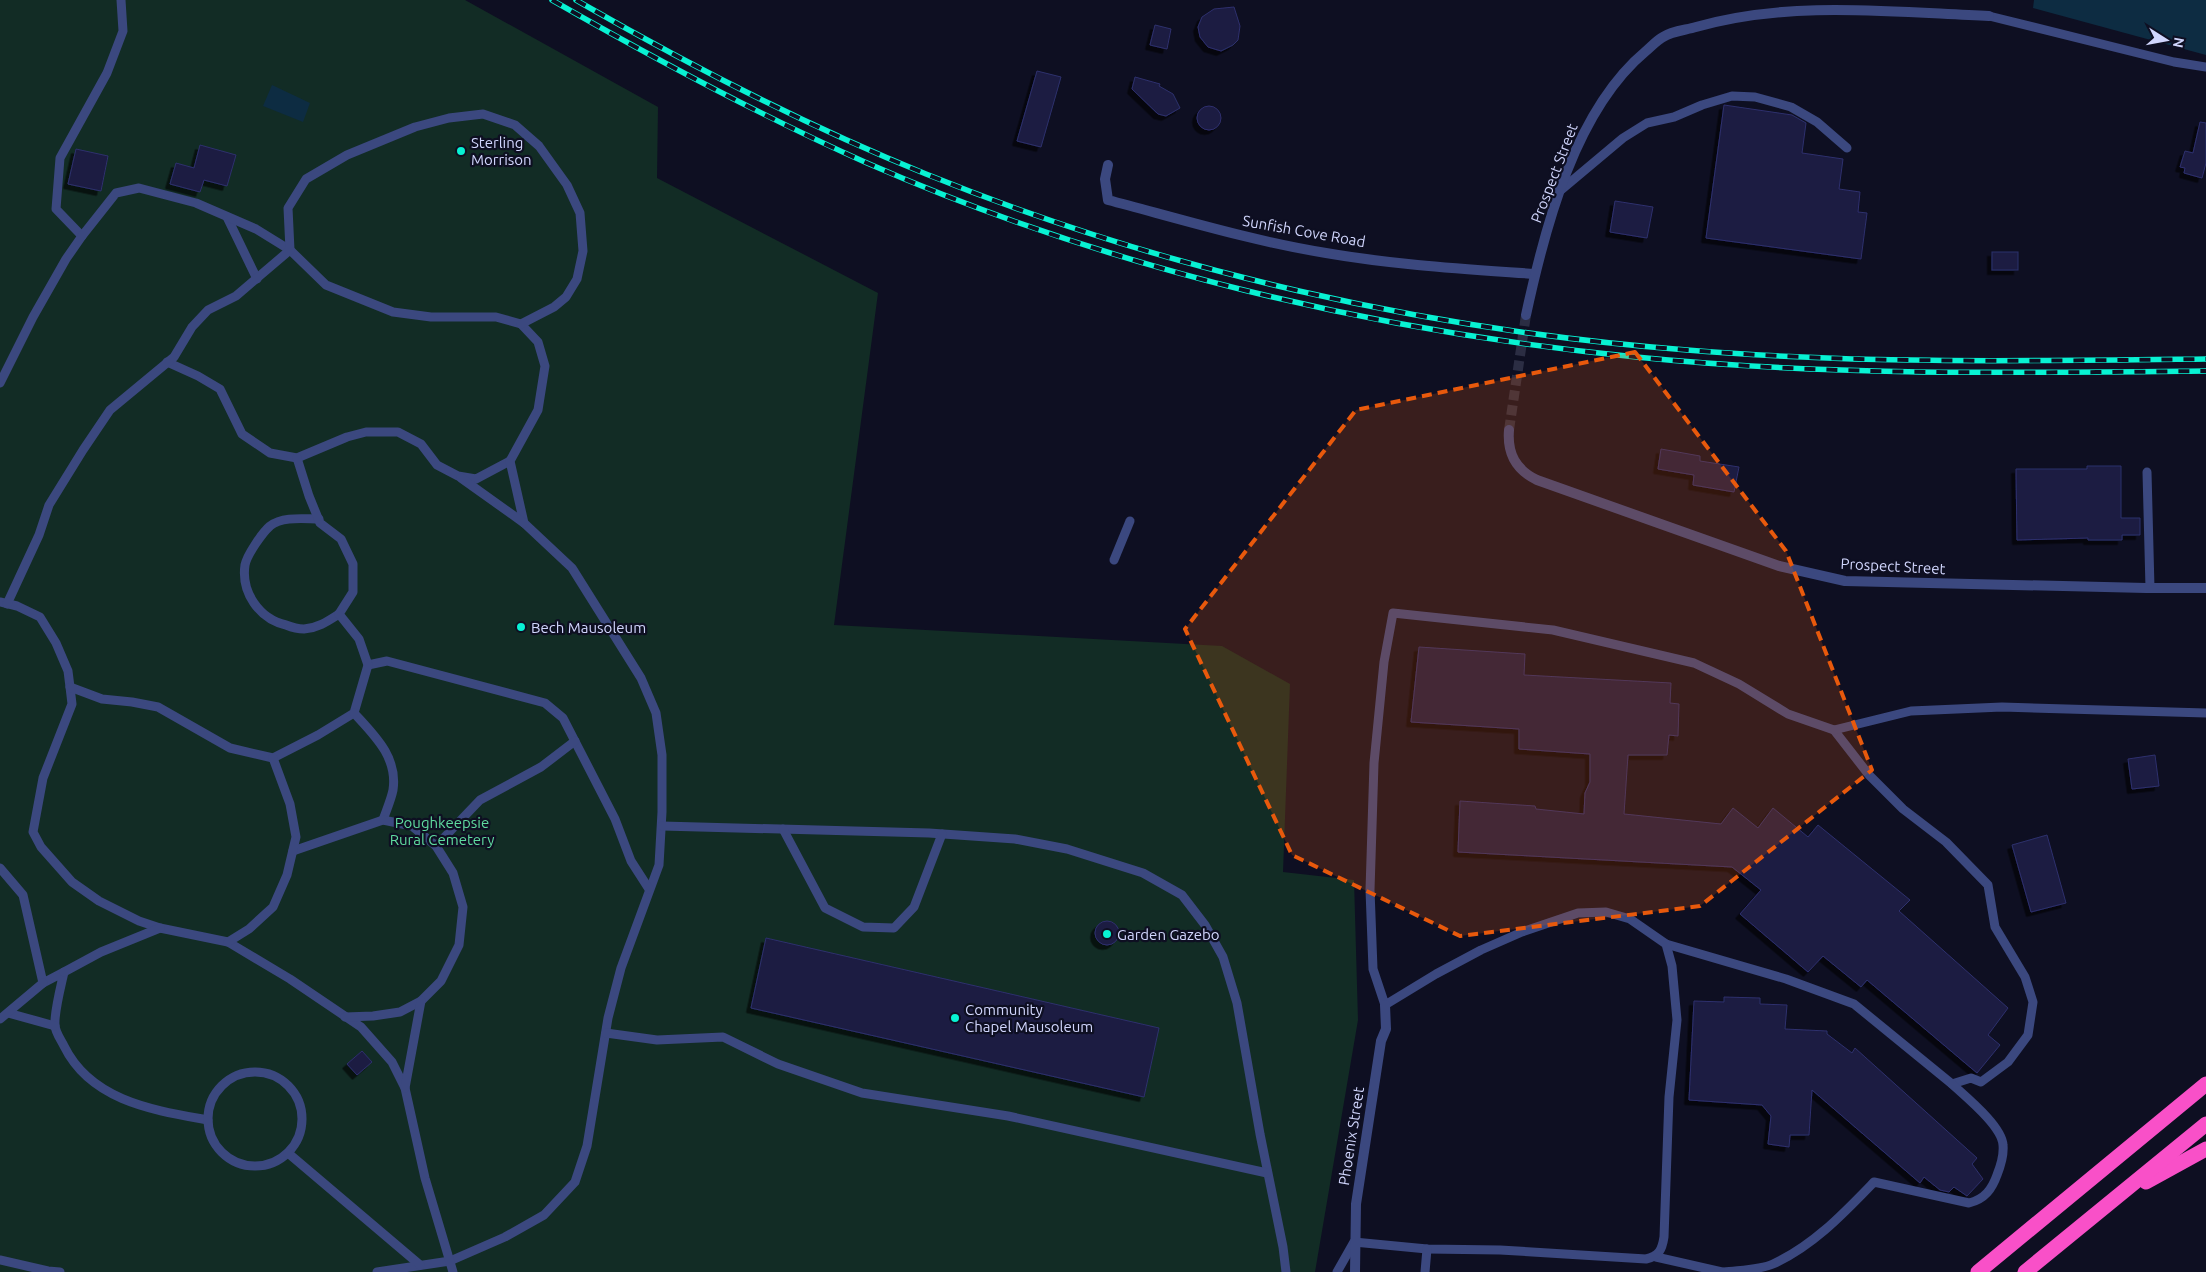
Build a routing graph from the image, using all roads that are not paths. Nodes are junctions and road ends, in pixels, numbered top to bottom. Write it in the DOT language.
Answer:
graph roads {
  1 [pos="121,0"];
  2 [pos="1989,16"];
  3 [pos="2206,68"];
  4 [pos="1846,148"];
  5 [pos="1108,165"];
  6 [pos="1561,190"];
  7 [pos="227,217"];
  8 [pos="82,236"];
  9 [pos="290,250"];
  10 [pos="1535,274"];
  11 [pos="257,279"];
  12 [pos="1526,315"];
  13 [pos="521,324"];
  14 [pos="167,362"];
  15 [pos="0,383"];
  16 [pos="1509,430"];
  17 [pos="297,458"];
  18 [pos="510,461"];
  19 [pos="2147,472"];
  20 [pos="458,476"];
  21 [pos="319,520"];
  22 [pos="1130,521"];
  23 [pos="524,523"];
  24 [pos="1114,560"];
  25 [pos="2150,588"];
  26 [pos="2206,588"];
  27 [pos="3,603"];
  28 [pos="340,614"];
  29 [pos="368,665"];
  30 [pos="70,687"];
  31 [pos="354,713"];
  32 [pos="2206,713"];
  33 [pos="1834,730"];
  34 [pos="575,741"];
  35 [pos="272,758"];
  36 [pos="383,820"];
  37 [pos="662,826"];
  38 [pos="783,829"];
  39 [pos="942,834"];
  40 [pos="436,846"];
  41 [pos="293,851"];
  42 [pos="0,868"];
  43 [pos="649,889"];
  44 [pos="160,928"];
  45 [pos="228,942"];
  46 [pos="1666,944"];
  47 [pos="64,972"];
  48 [pos="43,984"];
  49 [pos="420,1001"];
  50 [pos="1385,1005"];
  51 [pos="8,1012"];
  52 [pos="345,1017"];
  53 [pos="0,1019"];
  54 [pos="54,1026"];
  55 [pos="606,1033"];
  56 [pos="1952,1084"];
  57 [pos="2206,1084"];
  58 [pos="405,1088"];
  59 [pos="208,1120"];
  60 [pos="2206,1124"];
  61 [pos="2206,1149"];
  62 [pos="288,1153"];
  63 [pos="1268,1173"];
  64 [pos="2112,1201"];
  65 [pos="1354,1242"];
  66 [pos="1427,1249"];
  67 [pos="0,1253"];
  68 [pos="1656,1257"];
  69 [pos="0,1260"];
  70 [pos="450,1261"];
  71 [pos="14,1263"];
  72 [pos="420,1265"];
  73 [pos="60,1272"];
  74 [pos="377,1272"];
  75 [pos="453,1272"];
  76 [pos="1286,1272"];
  77 [pos="1337,1272"];
  78 [pos="1356,1272"];
  79 [pos="1425,1272"];
  80 [pos="1723,1272"];
  81 [pos="1978,1272"];
  82 [pos="2025,1272"];
  1 -- 8 [label="lane"];
  2 -- 3 [label="lane"];
  2 -- 6 [label="street, Prospect Street"];
  4 -- 6 [label="lane"];
  5 -- 10 [label="street, Sunfish Cove Road"];
  6 -- 10 [label="street, Prospect Street"];
  7 -- 8 [label="lane"];
  7 -- 9 [label="lane"];
  7 -- 11 [label="lane"];
  8 -- 15 [label="lane"];
  9 -- 11 [label="lane"];
  9 -- 13 [label="lane"];
  9 -- 13 [label="lane"];
  10 -- 12 [label="street, Prospect Street"];
  11 -- 14 [label="lane"];
  13 -- 18 [label="lane"];
  14 -- 17 [label="lane"];
  14 -- 27 [label="lane"];
  16 -- 25 [label="street, Prospect Street"];
  17 -- 20 [label="lane"];
  17 -- 21 [label="lane"];
  18 -- 20 [label="lane"];
  18 -- 23 [label="lane"];
  19 -- 25 [label="lane"];
  20 -- 23 [label="lane"];
  21 -- 28 [label="lane"];
  21 -- 28 [label="lane"];
  22 -- 24 [label="lane"];
  23 -- 37 [label="lane"];
  25 -- 26 [label="street, Prospect Street"];
  27 -- 30 [label="lane"];
  28 -- 29 [label="lane"];
  29 -- 31 [label="lane"];
  29 -- 34 [label="lane"];
  30 -- 35 [label="lane"];
  30 -- 44 [label="lane"];
  31 -- 35 [label="lane"];
  31 -- 36 [label="lane"];
  32 -- 33 [label="lane"];
  33 -- 50 [label="lane"];
  33 -- 56 [label="lane"];
  34 -- 40 [label="lane"];
  34 -- 43 [label="lane"];
  35 -- 41 [label="lane"];
  36 -- 40 [label="lane"];
  36 -- 41 [label="lane"];
  37 -- 38 [label="lane"];
  37 -- 43 [label="lane"];
  38 -- 39 [label="lane"];
  38 -- 39 [label="lane"];
  39 -- 63 [label="lane"];
  40 -- 49 [label="lane"];
  41 -- 45 [label="lane"];
  42 -- 48 [label="lane"];
  43 -- 55 [label="lane"];
  44 -- 45 [label="lane"];
  44 -- 47 [label="lane"];
  45 -- 52 [label="lane"];
  46 -- 50 [label="lane"];
  46 -- 56 [label="lane"];
  46 -- 68 [label="lane"];
  47 -- 48 [label="lane"];
  47 -- 54 [label="lane"];
  48 -- 51 [label="lane"];
  49 -- 52 [label="lane"];
  49 -- 58 [label="lane"];
  50 -- 65 [label="street, Phoenix Street"];
  51 -- 53 [label="lane"];
  51 -- 54 [label="lane"];
  52 -- 58 [label="lane"];
  54 -- 59 [label="lane"];
  55 -- 63 [label="lane"];
  55 -- 70 [label="lane"];
  56 -- 80 [label="lane"];
  57 -- 81 [label="highway"];
  58 -- 70 [label="lane"];
  59 -- 62 [label="lane"];
  59 -- 62 [label="lane"];
  60 -- 64 [label="highway"];
  61 -- 64 [label="highway"];
  62 -- 72 [label="lane"];
  63 -- 76 [label="lane"];
  64 -- 82 [label="highway"];
  65 -- 66 [label="lane"];
  65 -- 77 [label="lane"];
  65 -- 78 [label="street, Phoenix Street"];
  66 -- 68 [label="lane"];
  66 -- 79 [label="lane"];
  67 -- 71 [label="lane"];
  68 -- 80 [label="lane"];
  69 -- 71 [label="lane"];
  70 -- 72 [label="lane"];
  70 -- 75 [label="lane"];
  71 -- 73 [label="lane"];
  72 -- 74 [label="lane"];
}
